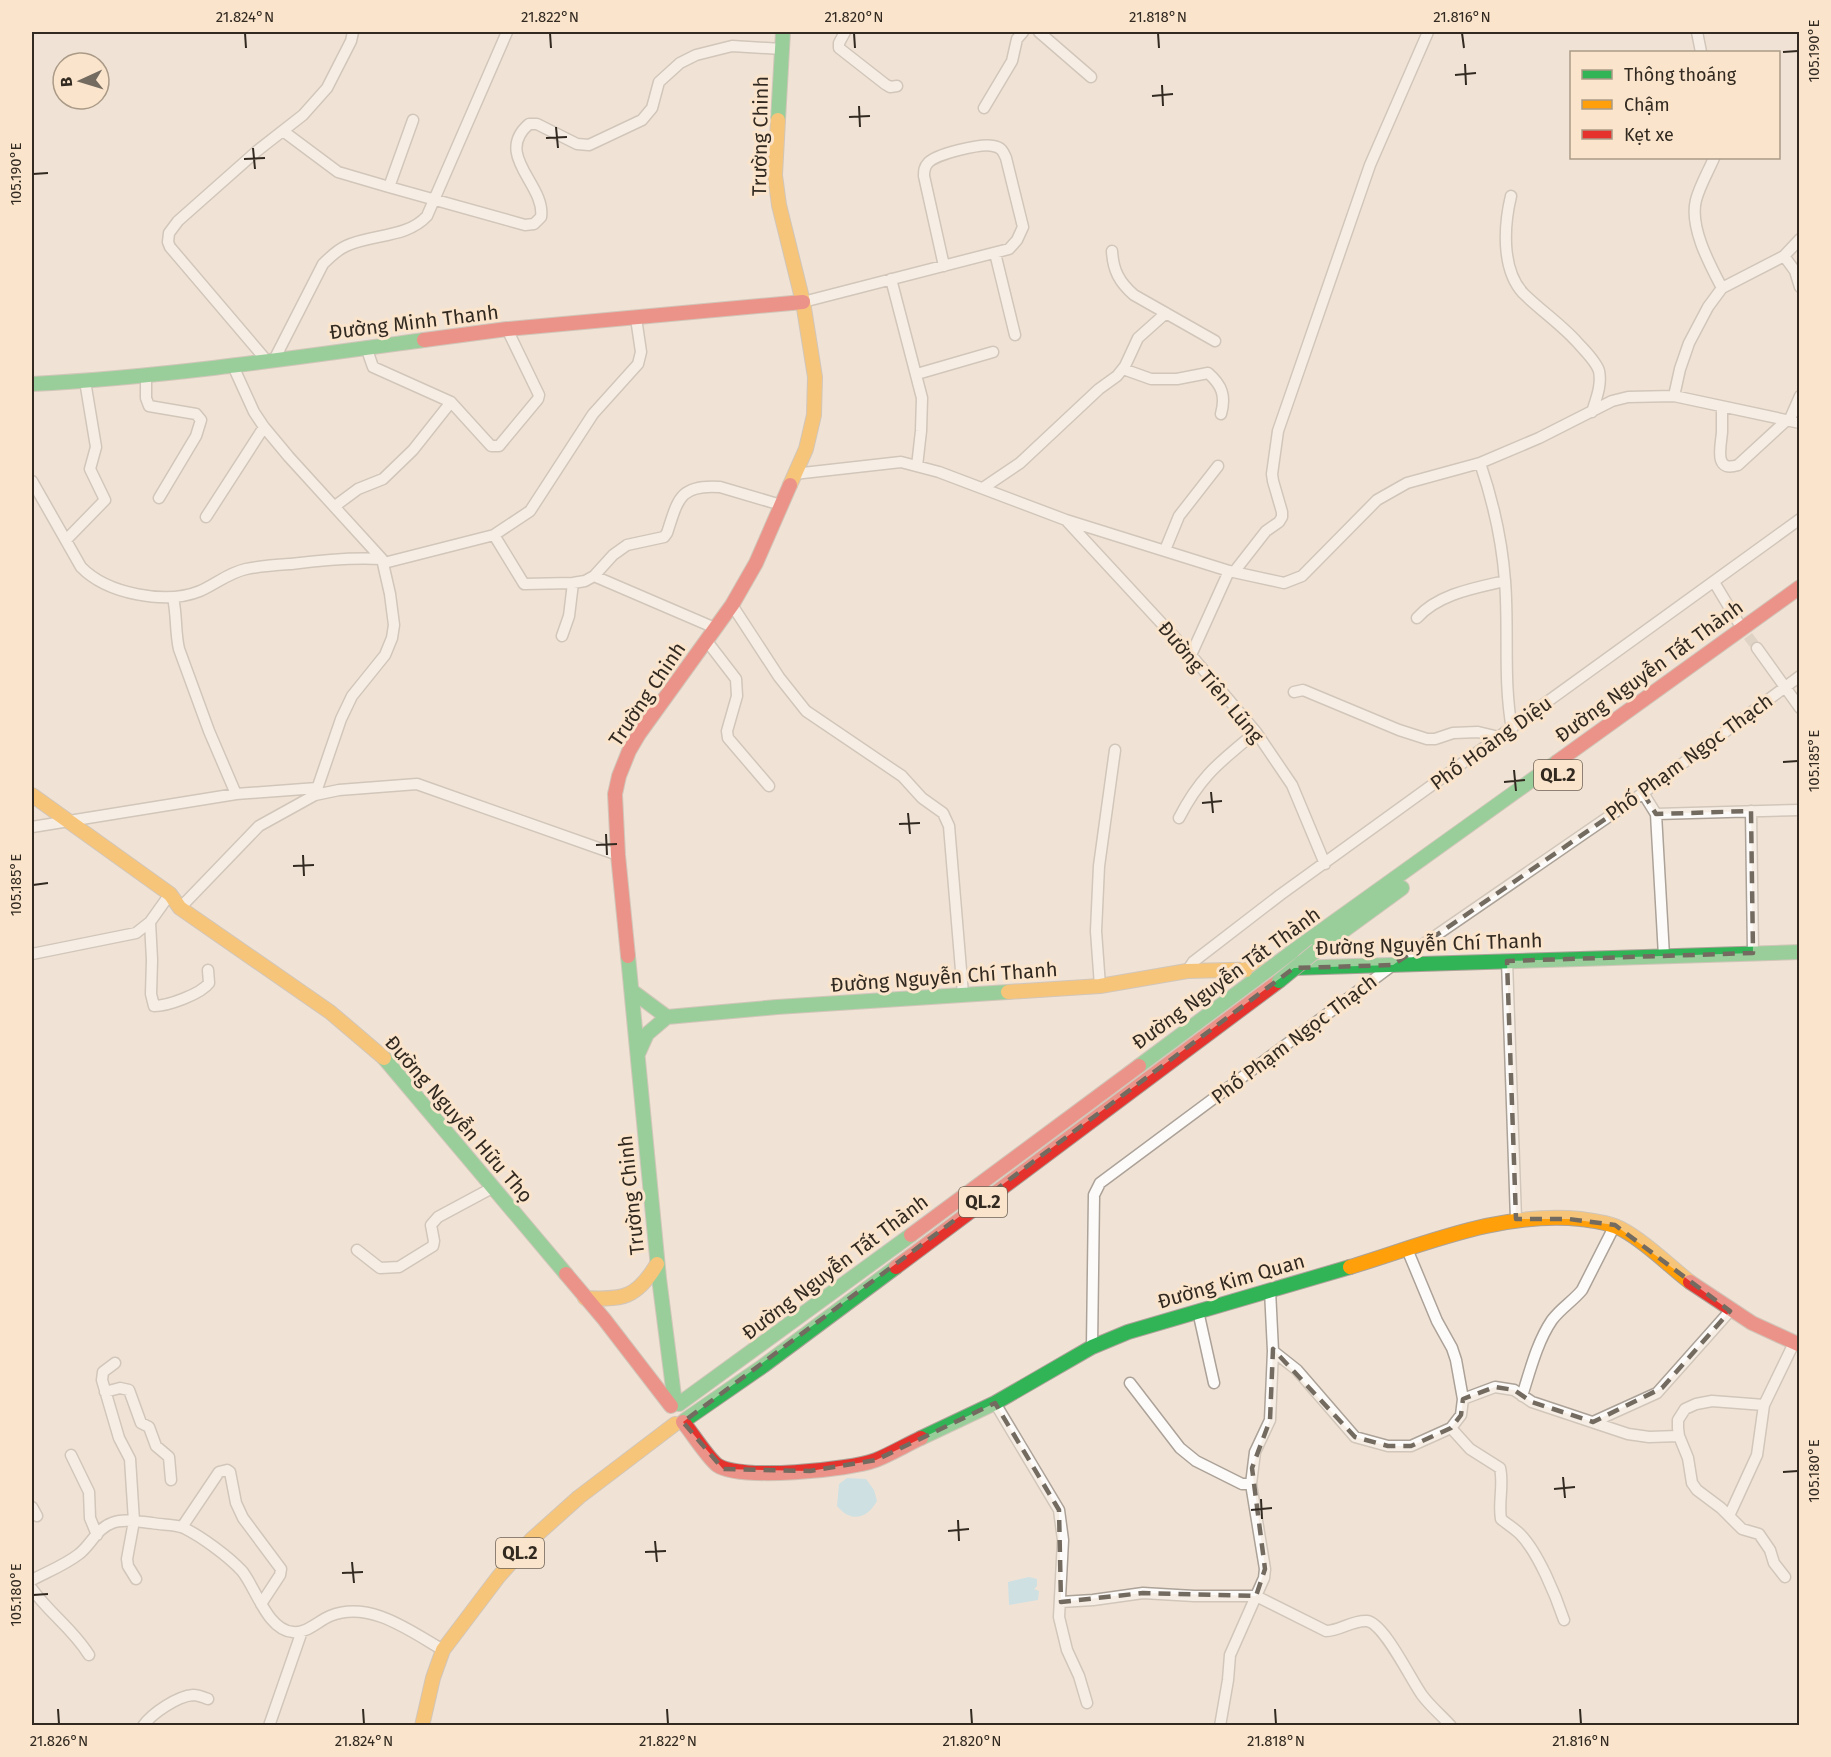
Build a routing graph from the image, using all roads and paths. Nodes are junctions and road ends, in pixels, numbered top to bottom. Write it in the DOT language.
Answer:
graph roads {
  1 [pos="353,32"];
  2 [pos="507,32"];
  3 [pos="783,32"];
  4 [pos="845,32"];
  5 [pos="1007,32"];
  6 [pos="1039,32"];
  7 [pos="1428,32"];
  8 [pos="1697,32"];
  9 [pos="1020,35"];
  10 [pos="782,49"];
  11 [pos="1701,51"];
  12 [pos="1091,77"];
  13 [pos="897,87"];
  14 [pos="984,108"];
  15 [pos="413,120"];
  16 [pos="284,131"];
  17 [pos="1714,159"];
  18 [pos="389,187"];
  19 [pos="1511,196"];
  20 [pos="436,199"];
  21 [pos="1800,239"];
  22 [pos="1112,251"];
  23 [pos="995,253"];
  24 [pos="1784,256"];
  25 [pos="944,266"];
  26 [pos="891,279"];
  27 [pos="1800,287"];
  28 [pos="1722,288"];
  29 [pos="803,302"];
  30 [pos="1166,313"];
  31 [pos="636,318"];
  32 [pos="507,329"];
  33 [pos="1015,334"];
  34 [pos="1215,341"];
  35 [pos="366,347"];
  36 [pos="993,352"];
  37 [pos="270,361"];
  38 [pos="234,366"];
  39 [pos="1123,369"];
  40 [pos="917,374"];
  41 [pos="146,375"];
  42 [pos="85,381"];
  43 [pos="32,384"];
  44 [pos="1674,396"];
  45 [pos="1800,396"];
  46 [pos="451,402"];
  47 [pos="1722,407"];
  48 [pos="1592,412"];
  49 [pos="1221,414"];
  50 [pos="1792,421"];
  51 [pos="264,427"];
  52 [pos="1480,463"];
  53 [pos="917,466"];
  54 [pos="1218,466"];
  55 [pos="794,474"];
  56 [pos="32,481"];
  57 [pos="983,488"];
  58 [pos="159,498"];
  59 [pos="781,505"];
  60 [pos="335,506"];
  61 [pos="206,517"];
  62 [pos="1800,519"];
  63 [pos="1066,520"];
  64 [pos="494,535"];
  65 [pos="66,540"];
  66 [pos="1165,549"];
  67 [pos="383,561"];
  68 [pos="1232,572"];
  69 [pos="594,576"];
  70 [pos="1505,581"];
  71 [pos="1714,582"];
  72 [pos="573,583"];
  73 [pos="1800,587"];
  74 [pos="173,598"];
  75 [pos="1800,600"];
  76 [pos="732,604"];
  77 [pos="1417,618"];
  78 [pos="1738,622"];
  79 [pos="715,628"];
  80 [pos="562,636"];
  81 [pos="706,640"];
  82 [pos="1757,648"];
  83 [pos="1191,655"];
  84 [pos="1800,676"];
  85 [pos="1784,687"];
  86 [pos="1294,692"];
  87 [pos="1800,708"];
  88 [pos="1512,729"];
  89 [pos="1256,732"];
  90 [pos="1499,737"];
  91 [pos="1115,750"];
  92 [pos="769,786"];
  93 [pos="316,791"];
  94 [pos="1643,793"];
  95 [pos="236,794"];
  96 [pos="32,795"];
  97 [pos="1800,810"];
  98 [pos="1751,811"];
  99 [pos="1656,814"];
  100 [pos="1179,818"];
  101 [pos="68,821"];
  102 [pos="32,827"];
  103 [pos="618,855"];
  104 [pos="1325,864"];
  105 [pos="170,894"];
  106 [pos="180,908"];
  107 [pos="150,922"];
  108 [pos="1800,952"];
  109 [pos="1753,953"];
  110 [pos="32,954"];
  111 [pos="1664,956"];
  112 [pos="1508,961"];
  113 [pos="1393,965"];
  114 [pos="208,970"];
  115 [pos="1187,971"];
  116 [pos="1100,986"];
  117 [pos="632,991"];
  118 [pos="963,994"];
  119 [pos="667,1017"];
  120 [pos="637,1056"];
  121 [pos="492,1188"];
  122 [pos="1516,1219"];
  123 [pos="1615,1225"];
  124 [pos="357,1250"];
  125 [pos="1407,1250"];
  126 [pos="657,1264"];
  127 [pos="1270,1290"];
  128 [pos="585,1298"];
  129 [pos="1197,1311"];
  130 [pos="1730,1311"];
  131 [pos="1797,1344"];
  132 [pos="1092,1347"];
  133 [pos="1273,1351"];
  134 [pos="115,1363"];
  135 [pos="1130,1383"];
  136 [pos="1214,1383"];
  137 [pos="105,1392"];
  138 [pos="1522,1396"];
  139 [pos="1463,1399"];
  140 [pos="995,1403"];
  141 [pos="675,1405"];
  142 [pos="1764,1405"];
  143 [pos="681,1422"];
  144 [pos="1593,1422"];
  145 [pos="1451,1428"];
  146 [pos="1679,1436"];
  147 [pos="71,1455"];
  148 [pos="171,1479"];
  149 [pos="1251,1484"];
  150 [pos="1729,1516"];
  151 [pos="134,1521"];
  152 [pos="182,1527"];
  153 [pos="97,1534"];
  154 [pos="1785,1577"];
  155 [pos="136,1579"];
  156 [pos="32,1580"];
  157 [pos="32,1589"];
  158 [pos="1256,1596"];
  159 [pos="1061,1602"];
  160 [pos="261,1604"];
  161 [pos="1564,1620"];
  162 [pos="302,1631"];
  163 [pos="443,1650"];
  164 [pos="89,1655"];
  165 [pos="208,1699"];
  166 [pos="1087,1703"];
  167 [pos="143,1725"];
  168 [pos="269,1725"];
  169 [pos="422,1725"];
  170 [pos="1220,1725"];
  171 [pos="1451,1725"];
  1 -- 16 [label="street"];
  2 -- 20 [label="street"];
  3 -- 10 [label="main road, Trường Chinh"];
  4 -- 13 [label="street"];
  5 -- 9 [label="street"];
  6 -- 12 [label="street"];
  7 -- 68 [label="street"];
  8 -- 11 [label="street"];
  9 -- 14 [label="street"];
  10 -- 20 [label="street"];
  10 -- 29 [label="main road, Trường Chinh"];
  15 -- 18 [label="street"];
  16 -- 18 [label="street"];
  16 -- 37 [label="street"];
  17 -- 28 [label="street"];
  18 -- 20 [label="street"];
  19 -- 48 [label="street"];
  20 -- 37 [label="street"];
  21 -- 24 [label="street"];
  22 -- 30 [label="street"];
  23 -- 25 [label="street"];
  23 -- 25 [label="street"];
  23 -- 33 [label="street"];
  24 -- 27 [label="street"];
  24 -- 28 [label="street"];
  25 -- 26 [label="street"];
  26 -- 29 [label="street"];
  26 -- 40 [label="street"];
  28 -- 44 [label="street"];
  29 -- 31 [label="main road, Đường Minh Thanh"];
  29 -- 55 [label="main road, Trường Chinh"];
  30 -- 34 [label="street"];
  30 -- 39 [label="street"];
  31 -- 32 [label="main road, Đường Minh Thanh"];
  31 -- 64 [label="street"];
  32 -- 35 [label="main road, Đường Minh Thanh"];
  32 -- 46 [label="street"];
  35 -- 37 [label="main road, Đường Minh Thanh"];
  35 -- 46 [label="street"];
  36 -- 40 [label="street"];
  37 -- 38 [label="main road, Đường Minh Thanh"];
  38 -- 41 [label="main road, Đường Minh Thanh"];
  38 -- 51 [label="street"];
  39 -- 49 [label="street"];
  39 -- 57 [label="street"];
  40 -- 53 [label="street"];
  41 -- 42 [label="main road, Đường Minh Thanh"];
  41 -- 58 [label="street"];
  42 -- 43 [label="main road, Đường Minh Thanh"];
  42 -- 65 [label="street"];
  44 -- 47 [label="street"];
  44 -- 48 [label="street"];
  45 -- 50 [label="street"];
  46 -- 60 [label="street"];
  47 -- 50 [label="street"];
  47 -- 50 [label="street"];
  48 -- 52 [label="street"];
  51 -- 60 [label="street"];
  51 -- 61 [label="street"];
  52 -- 68 [label="street"];
  52 -- 70 [label="street"];
  53 -- 55 [label="street"];
  53 -- 57 [label="street"];
  54 -- 66 [label="street"];
  55 -- 59 [label="main road, Trường Chinh"];
  56 -- 65 [label="street"];
  57 -- 63 [label="street"];
  59 -- 69 [label="street"];
  59 -- 76 [label="main road, Trường Chinh"];
  60 -- 67 [label="street"];
  62 -- 71 [label="street, Phố Hoàng Diệu"];
  63 -- 66 [label="street"];
  63 -- 83 [label="street, Đường Tiên Lũng"];
  64 -- 67 [label="street"];
  64 -- 72 [label="street"];
  65 -- 74 [label="street"];
  66 -- 68 [label="street"];
  67 -- 74 [label="street"];
  67 -- 93 [label="street"];
  68 -- 83 [label="street"];
  69 -- 72 [label="street"];
  69 -- 79 [label="street"];
  70 -- 77 [label="street"];
  70 -- 88 [label="street"];
  71 -- 78 [label="street"];
  71 -- 88 [label="street, Phố Hoàng Diệu"];
  72 -- 80 [label="street"];
  73 -- 141 [label="main road, Đường Nguyễn Tất Thành / QL.2, bridge"];
  74 -- 95 [label="street"];
  75 -- 143 [label="main road, Đường Nguyễn Tất Thành / QL.2, bridge"];
  76 -- 79 [label="main road, Trường Chinh"];
  76 -- 118 [label="street"];
  79 -- 81 [label="main road, Trường Chinh"];
  81 -- 92 [label="street"];
  81 -- 103 [label="main road, Trường Chinh"];
  82 -- 85 [label="street"];
  83 -- 89 [label="street, Đường Tiên Lũng"];
  84 -- 85 [label="street, Phố Phạm Ngọc Thạch"];
  85 -- 87 [label="street"];
  85 -- 94 [label="street, Phố Phạm Ngọc Thạch"];
  86 -- 90 [label="street"];
  88 -- 90 [label="street, Phố Hoàng Diệu"];
  89 -- 100 [label="street"];
  89 -- 104 [label="street, Đường Tiên Lũng"];
  90 -- 104 [label="street, Phố Hoàng Diệu"];
  91 -- 116 [label="street"];
  93 -- 95 [label="street"];
  93 -- 103 [label="street"];
  93 -- 106 [label="street"];
  94 -- 99 [label="street"];
  94 -- 113 [label="street, Phố Phạm Ngọc Thạch"];
  95 -- 101 [label="street"];
  96 -- 101 [label="main road, Đường Nguyễn Hữu Thọ"];
  97 -- 98 [label="street"];
  98 -- 99 [label="street"];
  98 -- 109 [label="street"];
  99 -- 111 [label="street"];
  101 -- 102 [label="street"];
  101 -- 105 [label="main road, Đường Nguyễn Hữu Thọ"];
  103 -- 117 [label="main road, Trường Chinh"];
  104 -- 115 [label="street, Phố Hoàng Diệu"];
  105 -- 106 [label="main road, Đường Nguyễn Hữu Thọ"];
  105 -- 107 [label="street"];
  106 -- 121 [label="main road, Đường Nguyễn Hữu Thọ"];
  107 -- 110 [label="street"];
  107 -- 114 [label="street"];
  108 -- 109 [label="main road, Đường Nguyễn Chí Thanh"];
  109 -- 111 [label="main road, Đường Nguyễn Chí Thanh"];
  111 -- 112 [label="main road, Đường Nguyễn Chí Thanh"];
  112 -- 113 [label="main road, Đường Nguyễn Chí Thanh"];
  112 -- 122 [label="street"];
  113 -- 115 [label="main road, Đường Nguyễn Chí Thanh"];
  113 -- 132 [label="street, Phố Phạm Ngọc Thạch"];
  115 -- 116 [label="main road, Đường Nguyễn Chí Thanh"];
  116 -- 118 [label="main road, Đường Nguyễn Chí Thanh"];
  117 -- 119 [label="main road"];
  117 -- 120 [label="main road, Trường Chinh"];
  118 -- 119 [label="main road, Đường Nguyễn Chí Thanh"];
  119 -- 120 [label="main road"];
  120 -- 126 [label="main road, Trường Chinh"];
  121 -- 124 [label="street"];
  121 -- 128 [label="main road, Đường Nguyễn Hữu Thọ"];
  122 -- 123 [label="main road, Đường Kim Quan"];
  122 -- 125 [label="main road, Đường Kim Quan"];
  123 -- 130 [label="main road, Đường Kim Quan"];
  123 -- 138 [label="street"];
  125 -- 127 [label="main road, Đường Kim Quan"];
  125 -- 139 [label="street"];
  126 -- 128 [label="main road"];
  126 -- 141 [label="main road, Trường Chinh"];
  127 -- 129 [label="main road, Đường Kim Quan"];
  127 -- 133 [label="street"];
  128 -- 141 [label="main road, Đường Nguyễn Hữu Thọ"];
  129 -- 132 [label="main road, Đường Kim Quan"];
  129 -- 136 [label="street"];
  130 -- 131 [label="main road, Đường Kim Quan"];
  130 -- 144 [label="street"];
  131 -- 142 [label="street"];
  132 -- 140 [label="main road, Đường Kim Quan"];
  133 -- 145 [label="street"];
  133 -- 149 [label="street"];
  134 -- 137 [label="street"];
  135 -- 149 [label="street"];
  137 -- 148 [label="street"];
  137 -- 151 [label="street"];
  138 -- 139 [label="street"];
  138 -- 144 [label="street"];
  139 -- 145 [label="street"];
  140 -- 143 [label="main road, Đường Kim Quan"];
  140 -- 159 [label="street"];
  141 -- 143 [label="main road, Trường Chinh"];
  142 -- 146 [label="street"];
  142 -- 150 [label="street"];
  143 -- 163 [label="main road, QL.2"];
  144 -- 146 [label="street"];
  145 -- 161 [label="street"];
  146 -- 150 [label="street"];
  147 -- 153 [label="street"];
  149 -- 158 [label="street"];
  150 -- 154 [label="street"];
  151 -- 152 [label="street"];
  151 -- 153 [label="street"];
  151 -- 155 [label="street"];
  152 -- 160 [label="street"];
  152 -- 160 [label="street"];
  153 -- 156 [label="street"];
  157 -- 164 [label="street"];
  158 -- 159 [label="street"];
  158 -- 170 [label="street"];
  158 -- 171 [label="street"];
  159 -- 166 [label="street"];
  160 -- 162 [label="street"];
  162 -- 163 [label="street"];
  162 -- 168 [label="street"];
  163 -- 169 [label="main road, QL.2"];
  165 -- 167 [label="street"];
}
